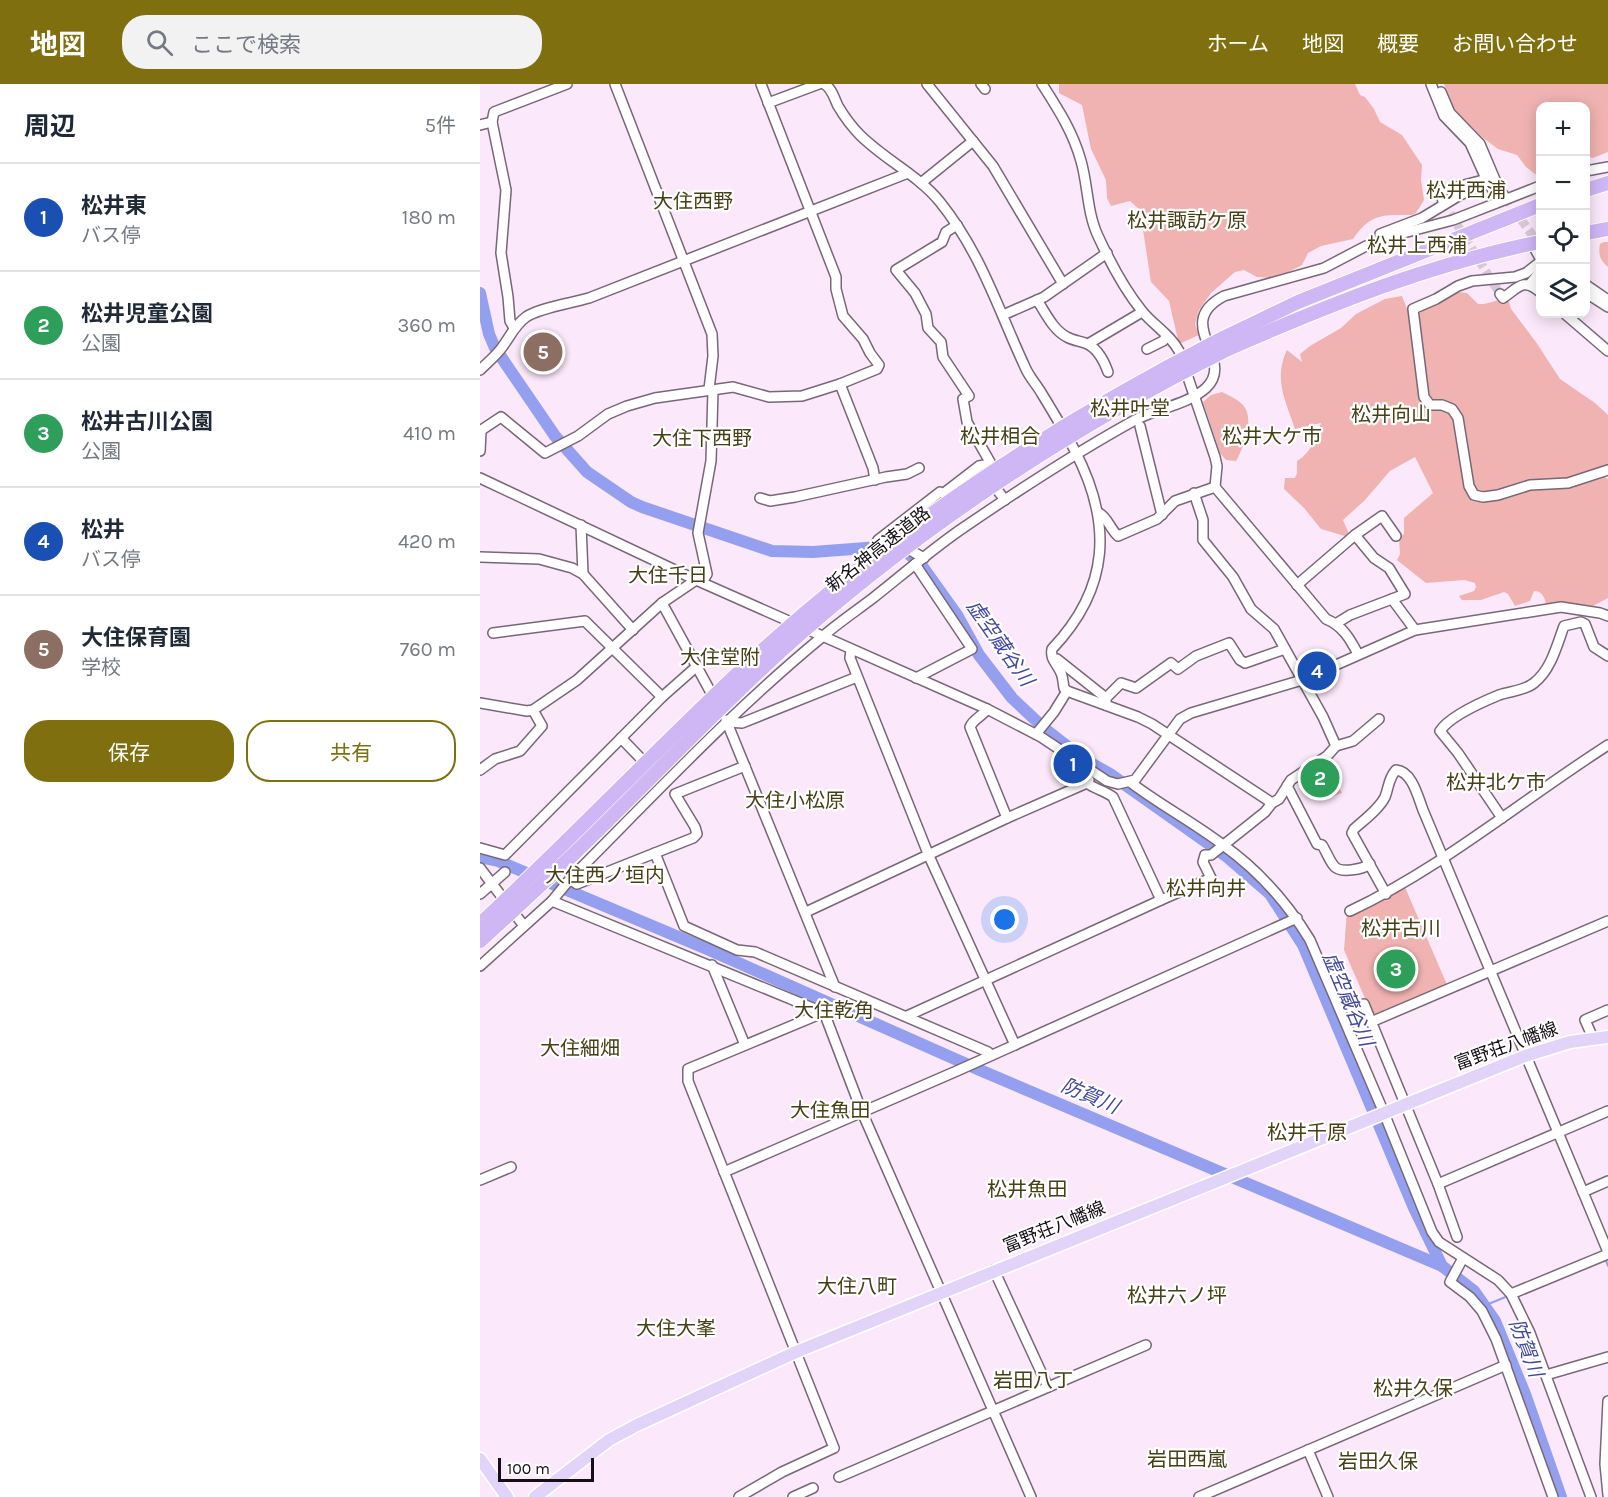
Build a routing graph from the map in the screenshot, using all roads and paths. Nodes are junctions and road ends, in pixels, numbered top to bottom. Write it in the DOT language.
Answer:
graph roads {
  1 [pos="567,84"];
  2 [pos="615,84"];
  3 [pos="761,84"];
  4 [pos="822,84"];
  5 [pos="927,84"];
  6 [pos="1042,84"];
  7 [pos="1431,84"];
  8 [pos="1438,84"];
  9 [pos="768,103"];
  10 [pos="492,122"];
  11 [pos="480,125"];
  12 [pos="973,141"];
  13 [pos="1608,167"];
  14 [pos="1590,170"];
  15 [pos="908,173"];
  16 [pos="1487,181"];
  17 [pos="921,183"];
  18 [pos="1608,183"];
  19 [pos="1536,188"];
  20 [pos="1590,189"];
  21 [pos="1443,202"];
  22 [pos="1536,207"];
  23 [pos="810,212"];
  24 [pos="957,225"];
  25 [pos="1608,229"];
  26 [pos="1590,232"];
  27 [pos="1366,246"];
  28 [pos="1536,247"];
  29 [pos="1107,254"];
  30 [pos="682,261"];
  31 [pos="1537,264"];
  32 [pos="1536,277"];
  33 [pos="1063,284"];
  34 [pos="1530,284"];
  35 [pos="1590,288"];
  36 [pos="1536,289"];
  37 [pos="1500,294"];
  38 [pos="1590,296"];
  39 [pos="1037,300"];
  40 [pos="1608,300"];
  41 [pos="1608,307"];
  42 [pos="1142,312"];
  43 [pos="1003,315"];
  44 [pos="1570,318"];
  45 [pos="514,328"];
  46 [pos="1167,336"];
  47 [pos="1226,343"];
  48 [pos="1088,344"];
  49 [pos="1147,349"];
  50 [pos="1608,351"];
  51 [pos="480,370"];
  52 [pos="1108,372"];
  53 [pos="840,384"];
  54 [pos="711,389"];
  55 [pos="1195,395"];
  56 [pos="1140,426"];
  57 [pos="480,431"];
  58 [pos="480,451"];
  59 [pos="1076,454"];
  60 [pos="990,464"];
  61 [pos="919,468"];
  62 [pos="1608,470"];
  63 [pos="480,478"];
  64 [pos="875,480"];
  65 [pos="954,485"];
  66 [pos="1215,488"];
  67 [pos="1194,494"];
  68 [pos="760,498"];
  69 [pos="964,500"];
  70 [pos="1005,500"];
  71 [pos="1099,513"];
  72 [pos="1162,515"];
  73 [pos="580,525"];
  74 [pos="1355,535"];
  75 [pos="1396,536"];
  76 [pos="480,557"];
  77 [pos="924,558"];
  78 [pos="915,564"];
  79 [pos="583,574"];
  80 [pos="699,581"];
  81 [pos="1297,585"];
  82 [pos="1392,599"];
  83 [pos="662,603"];
  84 [pos="1608,616"];
  85 [pos="1337,623"];
  86 [pos="633,630"];
  87 [pos="1415,630"];
  88 [pos="493,633"];
  89 [pos="822,637"];
  90 [pos="614,649"];
  91 [pos="1285,649"];
  92 [pos="851,650"];
  93 [pos="1051,653"];
  94 [pos="1358,654"];
  95 [pos="1608,656"];
  96 [pos="696,667"];
  97 [pos="857,677"];
  98 [pos="916,678"];
  99 [pos="1302,680"];
  100 [pos="1067,691"];
  101 [pos="662,697"];
  102 [pos="1106,701"];
  103 [pos="480,703"];
  104 [pos="987,709"];
  105 [pos="533,710"];
  106 [pos="1379,719"];
  107 [pos="728,722"];
  108 [pos="1036,734"];
  109 [pos="1168,734"];
  110 [pos="621,738"];
  111 [pos="1608,745"];
  112 [pos="1336,746"];
  113 [pos="745,766"];
  114 [pos="480,770"];
  115 [pos="1094,772"];
  116 [pos="1087,783"];
  117 [pos="1125,783"];
  118 [pos="665,784"];
  119 [pos="1287,786"];
  120 [pos="675,794"];
  121 [pos="1272,802"];
  122 [pos="1007,818"];
  123 [pos="1502,818"];
  124 [pos="1223,845"];
  125 [pos="480,848"];
  126 [pos="655,853"];
  127 [pos="929,856"];
  128 [pos="1443,858"];
  129 [pos="1370,864"];
  130 [pos="480,868"];
  131 [pos="505,872"];
  132 [pos="570,879"];
  133 [pos="492,884"];
  134 [pos="480,894"];
  135 [pos="1386,894"];
  136 [pos="1161,900"];
  137 [pos="552,901"];
  138 [pos="1350,911"];
  139 [pos="806,912"];
  140 [pos="1297,918"];
  141 [pos="1608,921"];
  142 [pos="480,924"];
  143 [pos="524,926"];
  144 [pos="480,941"];
  145 [pos="712,965"];
  146 [pos="480,966"];
  147 [pos="1492,971"];
  148 [pos="985,980"];
  149 [pos="835,987"];
  150 [pos="1364,1004"];
  151 [pos="1608,1010"];
  152 [pos="825,1013"];
  153 [pos="907,1016"];
  154 [pos="1371,1022"];
  155 [pos="1608,1037"];
  156 [pos="1593,1038"];
  157 [pos="745,1045"];
  158 [pos="1015,1045"];
  159 [pos="992,1055"];
  160 [pos="1525,1056"];
  161 [pos="1405,1104"];
  162 [pos="1608,1111"];
  163 [pos="862,1112"];
  164 [pos="1379,1115"];
  165 [pos="1558,1133"];
  166 [pos="511,1167"];
  167 [pos="724,1172"];
  168 [pos="480,1180"];
  169 [pos="1608,1181"];
  170 [pos="1438,1184"];
  171 [pos="1583,1192"];
  172 [pos="1457,1237"];
  173 [pos="1608,1253"];
  174 [pos="1463,1258"];
  175 [pos="994,1270"];
  176 [pos="940,1293"];
  177 [pos="1511,1294"];
  178 [pos="1146,1345"];
  179 [pos="796,1352"];
  180 [pos="1608,1357"];
  181 [pos="1506,1365"];
  182 [pos="1546,1375"];
  183 [pos="1048,1387"];
  184 [pos="1608,1401"];
  185 [pos="994,1410"];
  186 [pos="1308,1450"];
  187 [pos="480,1459"];
  188 [pos="839,1477"];
  189 [pos="813,1488"];
  190 [pos="1608,1492"];
  191 [pos="507,1497"];
  192 [pos="535,1497"];
  193 [pos="739,1497"];
  194 [pos="793,1497"];
  195 [pos="1031,1497"];
  196 [pos="1199,1497"];
  197 [pos="1328,1497"];
  198 [pos="1552,1497"];
  199 [pos="1591,1497"];
  1 -- 10 [label="street"];
  2 -- 30 [label="street"];
  3 -- 9 [label="street"];
  4 -- 9 [label="street"];
  4 -- 15 [label="street"];
  5 -- 12 [label="street"];
  6 -- 29 [label="street"];
  7 -- 16 [label="street"];
  8 -- 16 [label="street"];
  9 -- 23 [label="street"];
  10 -- 11 [label="street"];
  10 -- 45 [label="street"];
  12 -- 17 [label="street"];
  12 -- 33 [label="street"];
  13 -- 14 [label="street"];
  15 -- 17 [label="street"];
  15 -- 23 [label="street"];
  16 -- 21 [label="street"];
  16 -- 27 [label="street"];
  17 -- 24 [label="street"];
  18 -- 20 [label="highway"];
  19 -- 27 [label="street"];
  22 -- 47 [label="highway, 新名神高速道路"];
  23 -- 30 [label="street"];
  23 -- 53 [label="street"];
  24 -- 43 [label="street"];
  24 -- 60 [label="street"];
  25 -- 26 [label="highway"];
  27 -- 55 [label="street"];
  28 -- 47 [label="highway, 新名神高速道路"];
  29 -- 33 [label="street"];
  29 -- 42 [label="street"];
  30 -- 45 [label="street"];
  30 -- 54 [label="street"];
  31 -- 62 [label="street"];
  32 -- 34 [label="street"];
  33 -- 39 [label="street"];
  34 -- 36 [label="street"];
  34 -- 37 [label="street"];
  35 -- 40 [label="street"];
  38 -- 41 [label="street"];
  39 -- 43 [label="street"];
  39 -- 48 [label="street"];
  42 -- 46 [label="street"];
  42 -- 48 [label="street"];
  43 -- 59 [label="street"];
  44 -- 50 [label="street"];
  45 -- 51 [label="street"];
  46 -- 49 [label="street"];
  46 -- 55 [label="street"];
  47 -- 142 [label="highway, 新名神高速道路, bridge"];
  47 -- 144 [label="highway, 新名神高速道路, bridge"];
  48 -- 52 [label="street"];
  53 -- 54 [label="street"];
  53 -- 64 [label="street"];
  54 -- 57 [label="street"];
  54 -- 80 [label="street"];
  55 -- 59 [label="street"];
  55 -- 66 [label="street"];
  56 -- 72 [label="street"];
  57 -- 58 [label="street"];
  59 -- 70 [label="street"];
  59 -- 71 [label="street"];
  60 -- 65 [label="street"];
  60 -- 70 [label="street"];
  61 -- 64 [label="street"];
  63 -- 73 [label="street"];
  64 -- 68 [label="street"];
  65 -- 69 [label="street"];
  65 -- 77 [label="street"];
  66 -- 67 [label="street"];
  66 -- 81 [label="street"];
  67 -- 72 [label="street"];
  67 -- 91 [label="street"];
  70 -- 77 [label="street"];
  71 -- 72 [label="street"];
  71 -- 93 [label="street"];
  73 -- 79 [label="street"];
  73 -- 80 [label="street"];
  74 -- 75 [label="street"];
  74 -- 81 [label="street"];
  74 -- 82 [label="street"];
  76 -- 79 [label="street"];
  77 -- 78 [label="street"];
  78 -- 89 [label="street"];
  78 -- 98 [label="street"];
  79 -- 86 [label="street"];
  80 -- 83 [label="street"];
  80 -- 89 [label="street"];
  81 -- 85 [label="street"];
  82 -- 85 [label="street"];
  82 -- 87 [label="street"];
  83 -- 86 [label="street"];
  83 -- 96 [label="street"];
  84 -- 87 [label="street"];
  85 -- 94 [label="street"];
  86 -- 90 [label="street"];
  87 -- 94 [label="street"];
  88 -- 90 [label="street"];
  89 -- 92 [label="street"];
  89 -- 107 [label="street"];
  90 -- 101 [label="street"];
  90 -- 105 [label="street"];
  91 -- 99 [label="street"];
  91 -- 102 [label="street"];
  92 -- 97 [label="street"];
  92 -- 98 [label="street"];
  93 -- 100 [label="street"];
  93 -- 102 [label="street"];
  94 -- 99 [label="street"];
  95 -- 123 [label="street"];
  96 -- 101 [label="street"];
  96 -- 107 [label="street"];
  97 -- 107 [label="street"];
  97 -- 127 [label="street"];
  98 -- 104 [label="street"];
  99 -- 109 [label="street"];
  99 -- 112 [label="street"];
  100 -- 102 [label="street"];
  100 -- 108 [label="street"];
  101 -- 110 [label="street"];
  102 -- 109 [label="street"];
  103 -- 105 [label="street"];
  104 -- 108 [label="street"];
  104 -- 122 [label="street"];
  105 -- 114 [label="street"];
  106 -- 112 [label="street"];
  107 -- 113 [label="street"];
  107 -- 118 [label="street"];
  108 -- 115 [label="street"];
  109 -- 117 [label="street"];
  109 -- 121 [label="street"];
  110 -- 118 [label="street"];
  110 -- 125 [label="street"];
  111 -- 123 [label="street"];
  112 -- 119 [label="street"];
  113 -- 120 [label="street"];
  113 -- 139 [label="street"];
  115 -- 116 [label="street"];
  115 -- 117 [label="street"];
  116 -- 122 [label="street"];
  116 -- 136 [label="street"];
  117 -- 124 [label="street"];
  118 -- 120 [label="street"];
  118 -- 132 [label="street"];
  119 -- 121 [label="street"];
  119 -- 129 [label="street"];
  120 -- 126 [label="street"];
  121 -- 124 [label="street"];
  122 -- 127 [label="street"];
  123 -- 128 [label="street"];
  124 -- 136 [label="street"];
  124 -- 140 [label="street"];
  126 -- 132 [label="street"];
  126 -- 149 [label="street"];
  127 -- 139 [label="street"];
  127 -- 148 [label="street"];
  128 -- 129 [label="street"];
  128 -- 135 [label="street"];
  128 -- 147 [label="street"];
  129 -- 135 [label="street"];
  130 -- 133 [label="street"];
  131 -- 133 [label="street"];
  132 -- 137 [label="street"];
  133 -- 134 [label="street"];
  133 -- 143 [label="street"];
  135 -- 138 [label="street"];
  136 -- 148 [label="street"];
  137 -- 143 [label="street"];
  137 -- 145 [label="street"];
  139 -- 149 [label="street"];
  140 -- 158 [label="street"];
  140 -- 164 [label="street"];
  141 -- 147 [label="street"];
  143 -- 146 [label="street"];
  145 -- 152 [label="street"];
  145 -- 157 [label="street"];
  147 -- 154 [label="street"];
  147 -- 160 [label="street"];
  148 -- 153 [label="street"];
  148 -- 158 [label="street"];
  149 -- 153 [label="street"];
  150 -- 154 [label="street"];
  151 -- 156 [label="street"];
  152 -- 157 [label="street"];
  152 -- 163 [label="street"];
  153 -- 159 [label="street"];
  154 -- 161 [label="street"];
  155 -- 156 [label="main road, 富野荘八幡線"];
  156 -- 160 [label="main road, 富野荘八幡線"];
  157 -- 167 [label="street"];
  158 -- 159 [label="street"];
  159 -- 163 [label="street"];
  160 -- 161 [label="main road, 富野荘八幡線"];
  160 -- 165 [label="street"];
  161 -- 164 [label="main road, 富野荘八幡線"];
  161 -- 170 [label="street"];
  162 -- 165 [label="street"];
  163 -- 167 [label="street"];
  163 -- 176 [label="street"];
  164 -- 174 [label="street"];
  164 -- 175 [label="main road, 富野荘八幡線"];
  165 -- 170 [label="street"];
  165 -- 171 [label="street"];
  166 -- 168 [label="street"];
  167 -- 179 [label="street"];
  169 -- 171 [label="street"];
  170 -- 172 [label="street"];
  171 -- 173 [label="street"];
  173 -- 177 [label="street"];
  174 -- 177 [label="street"];
  174 -- 181 [label="street"];
  175 -- 176 [label="main road, 富野荘八幡線"];
  175 -- 183 [label="street"];
  176 -- 179 [label="main road, 富野荘八幡線"];
  176 -- 185 [label="street"];
  177 -- 182 [label="street"];
  178 -- 183 [label="street"];
  179 -- 192 [label="main road, 富野荘八幡線"];
  179 -- 193 [label="street"];
  180 -- 182 [label="street"];
  181 -- 186 [label="street"];
  181 -- 198 [label="street"];
  182 -- 199 [label="street"];
  183 -- 185 [label="street"];
  184 -- 190 [label="street"];
  185 -- 188 [label="street"];
  185 -- 195 [label="street"];
  186 -- 196 [label="street"];
  186 -- 197 [label="street"];
  187 -- 191 [label="main road"];
  189 -- 194 [label="street"];
}
